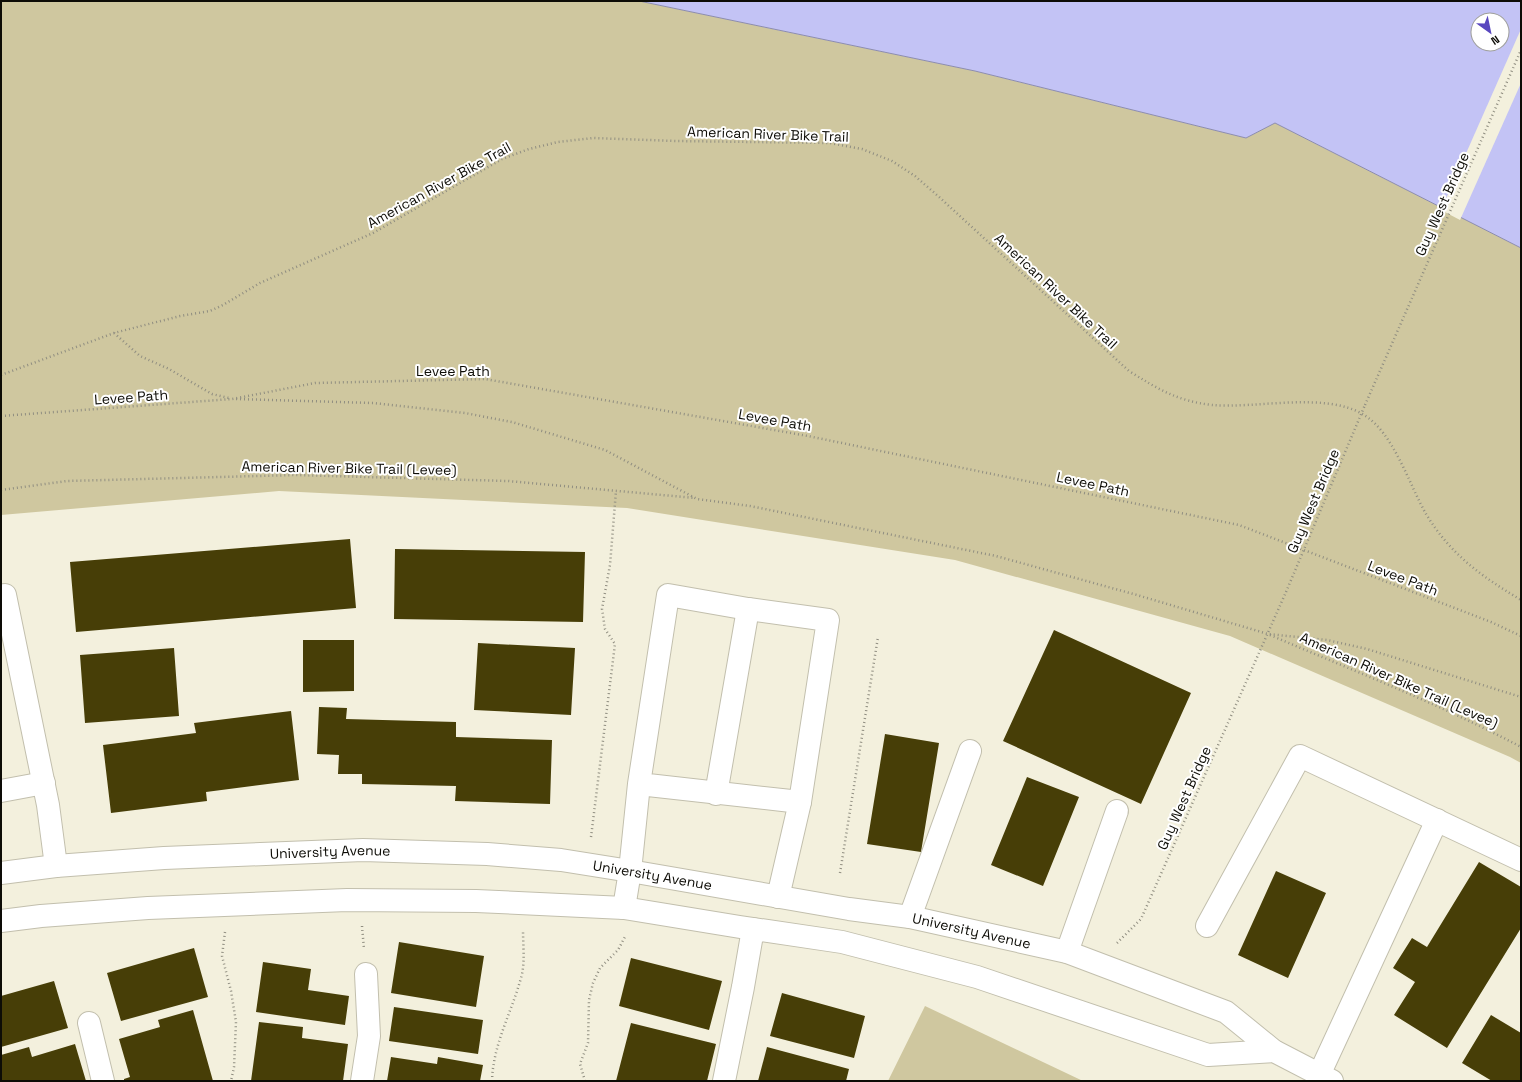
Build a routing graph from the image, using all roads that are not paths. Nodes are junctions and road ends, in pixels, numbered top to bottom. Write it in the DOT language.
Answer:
graph roads {
  1 [pos="1,596"];
  2 [pos="748,609"];
  3 [pos="970,751"];
  4 [pos="44,784"];
  5 [pos="638,784"];
  6 [pos="1,791"];
  7 [pos="716,794"];
  8 [pos="800,802"];
  9 [pos="1116,811"];
  10 [pos="1437,820"];
  11 [pos="1521,860"];
  12 [pos="56,866"];
  13 [pos="630,871"];
  14 [pos="1,874"];
  15 [pos="778,897"];
  16 [pos="624,908"];
  17 [pos="910,917"];
  18 [pos="1,922"];
  19 [pos="1207,926"];
  20 [pos="753,929"];
  21 [pos="1067,952"];
  22 [pos="366,974"];
  23 [pos="89,1023"];
  24 [pos="1274,1051"];
  25 [pos="1325,1078"];
  26 [pos="102,1081"];
  27 [pos="362,1081"];
  28 [pos="724,1081"];
  1 -- 4 [label="street"];
  2 -- 5 [label="street"];
  2 -- 7 [label="street"];
  2 -- 8 [label="street"];
  3 -- 17 [label="street"];
  4 -- 6 [label="street"];
  4 -- 12 [label="street"];
  5 -- 7 [label="street"];
  5 -- 13 [label="street"];
  7 -- 8 [label="street"];
  8 -- 15 [label="street"];
  9 -- 21 [label="street"];
  10 -- 11 [label="street"];
  10 -- 19 [label="street"];
  10 -- 25 [label="street"];
  12 -- 13 [label="street, University Avenue"];
  12 -- 14 [label="street, University Avenue"];
  13 -- 15 [label="street, University Avenue"];
  13 -- 16 [label="street"];
  15 -- 17 [label="street, University Avenue"];
  16 -- 18 [label="street"];
  16 -- 20 [label="street"];
  17 -- 21 [label="street, University Avenue"];
  20 -- 24 [label="street"];
  20 -- 28 [label="street"];
  21 -- 24 [label="street, University Avenue"];
  22 -- 27 [label="street"];
  23 -- 26 [label="street"];
  24 -- 25 [label="street, University Avenue"];
}
